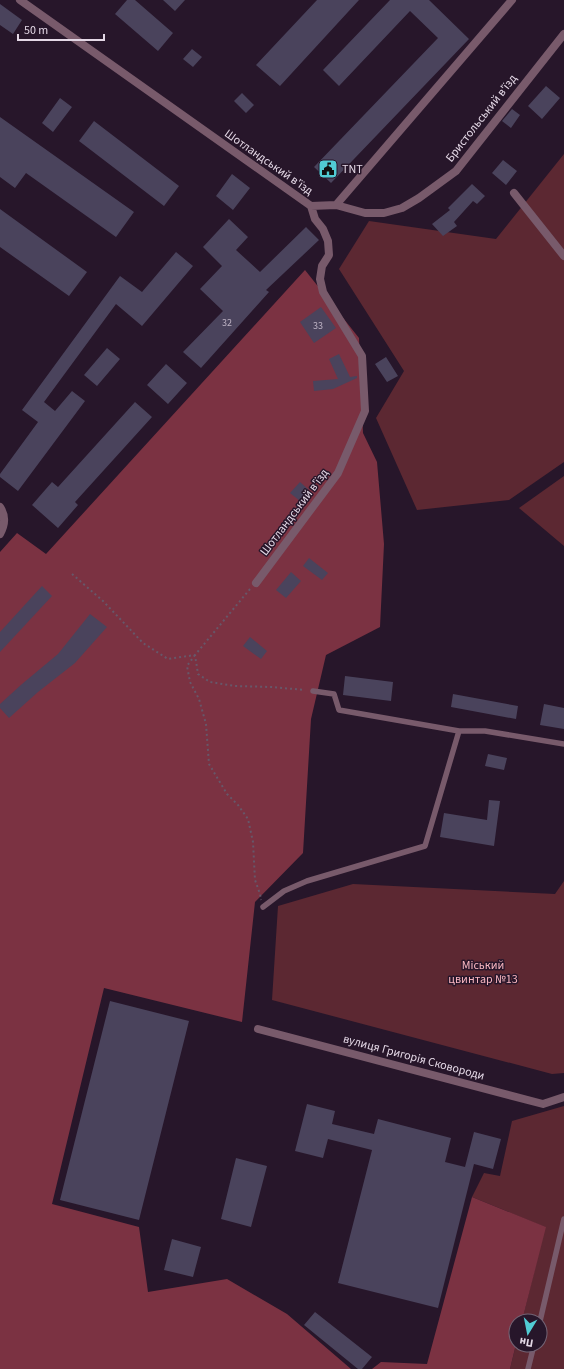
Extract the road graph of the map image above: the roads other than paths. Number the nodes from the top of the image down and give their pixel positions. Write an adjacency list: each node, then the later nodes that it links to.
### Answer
1 (20, 0): 6 (street, Шотландський в'їзд)
2 (512, 0): 5 (street)
3 (564, 34): 5 (street, Бристольський в'їзд)
4 (514, 193): 7 (street)
5 (336, 205): 6 (street, Бристольський в'їзд)
6 (311, 206): 10 (street, Шотландський в'їзд)
7 (564, 256)
8 (0, 508): 9 (street)
9 (0, 534)
10 (256, 583)
11 (313, 691): 12 (lane)
12 (459, 730): 13 (lane); 14 (lane)
13 (564, 744)
14 (263, 907)
15 (258, 1029): 16 (street, вулиця Григорія Сковороди)
16 (564, 1097)
17 (564, 1219): 18 (lane)
18 (542, 1313)
19 (532, 1353): 20 (lane)
20 (528, 1369)

